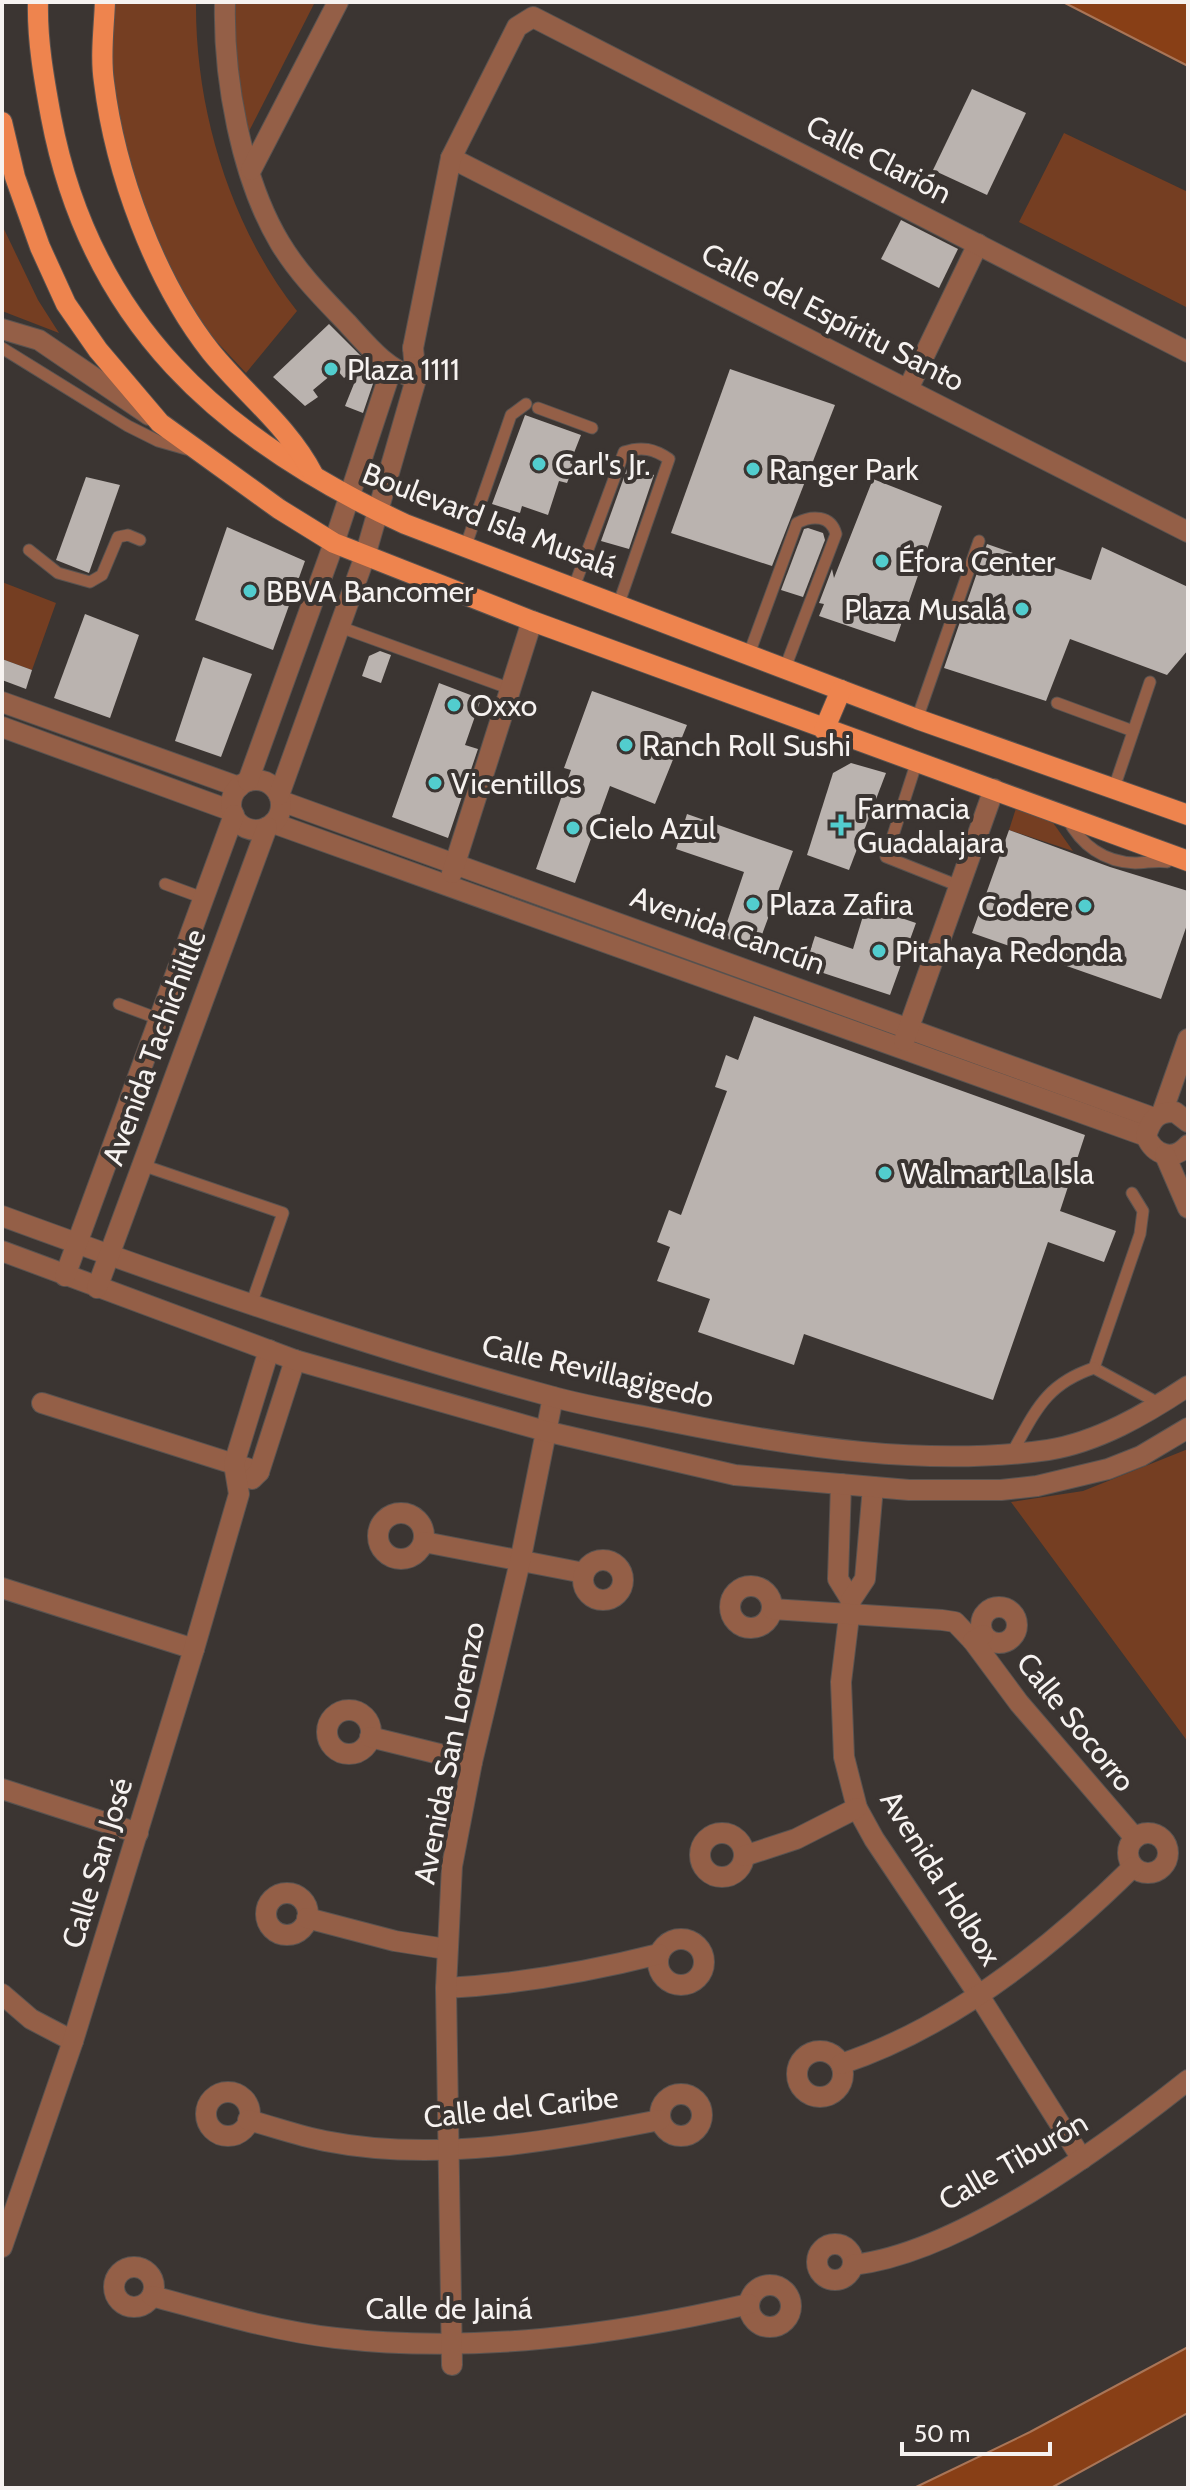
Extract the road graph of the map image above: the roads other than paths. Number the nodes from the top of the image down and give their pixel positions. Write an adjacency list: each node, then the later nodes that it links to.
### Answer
1 (38, 2): 19 (main road, Boulevard Isla Musalá)
2 (105, 2): 19 (main road)
3 (225, 2): 7 (street)
4 (338, 2): 7 (street)
5 (2, 122): 16 (main road)
6 (451, 158): 8 (street, Calle Clarión); 11 (street); 15 (street, Calle del Espíritu Santo)
7 (251, 170): 13 (street)
8 (978, 244): 12 (street, Calle Clarión); 15 (street)
9 (2, 329): 16 (street)
10 (2, 348): 18 (lane)
11 (413, 348): 13 (street); 14 (street)
12 (1188, 352)
13 (391, 370): 14 (street); 20 (street)
14 (416, 379): 21 (street)
15 (909, 387): 22 (street, Calle del Espíritu Santo)
16 (160, 423): 18 (main road)
17 (592, 428): 26 (lane)
18 (199, 453): 25 (main road)
19 (314, 478): 20 (main road, Boulevard Isla Musalá)
20 (347, 498): 21 (main road, Boulevard Isla Musalá); 25 (street)
21 (375, 511): 26 (main road, Boulevard Isla Musalá); 28 (street)
22 (1188, 532)
23 (140, 540): 27 (lane)
24 (979, 541): 40 (lane)
25 (334, 543): 28 (main road); 45 (street)
26 (465, 548): 29 (main road, Boulevard Isla Musalá)
27 (29, 550)
28 (365, 556): 31 (main road); 32 (street)
29 (574, 587): 30 (main road, Boulevard Isla Musalá); 30 (lane)
30 (619, 603): 33 (main road, Boulevard Isla Musalá)
31 (532, 621): 36 (street); 42 (main road)
32 (340, 627): 36 (lane); 48 (street)
33 (749, 654): 34 (main road, Boulevard Isla Musalá); 34 (lane)
34 (785, 668): 37 (main road, Boulevard Isla Musalá)
35 (1150, 682): 43 (lane)
36 (511, 689): 53 (street)
37 (841, 690): 40 (main road, Boulevard Isla Musalá); 42 (main road)
38 (2, 702): 45 (street)
39 (1057, 703): 43 (lane)
40 (917, 719): 46 (main road, Boulevard Isla Musalá)
41 (2, 727): 49 (street)
42 (824, 730): 44 (main road)
43 (1133, 731): 46 (lane)
44 (917, 761): 47 (main road); 57 (lane)
45 (243, 784): 48 (street); 49 (street)
46 (1114, 788): 50 (main road, Boulevard Isla Musalá)
47 (994, 789): 52 (main road); 57 (street)
48 (280, 798): 51 (street); 53 (street, Avenida Cancún)
49 (233, 813): 51 (street); 58 (street, Avenida Tachichiltle)
50 (1188, 815)
51 (270, 825): 55 (street, Avenida Cancún); 67 (street, Avenida Tachichiltle)
52 (1175, 859): 54 (lane)
53 (455, 863): 55 (street); 61 (street, Avenida Cancún)
54 (1188, 870)
55 (449, 883): 61 (street, Avenida Cancún)
56 (165, 884): 58 (lane)
57 (959, 886): 61 (street)
58 (203, 898): 60 (street, Avenida Tachichiltle)
59 (119, 1004): 60 (lane)
60 (159, 1019): 71 (street, Avenida Tachichiltle)
61 (906, 1038): 63 (street, Avenida Cancún)
62 (1188, 1039): 63 (street)
63 (1154, 1122): 64 (street, Avenida Cancún); 66 (street)
64 (1188, 1122)
65 (1188, 1145): 66 (street)
66 (1165, 1155): 69 (street)
67 (142, 1165): 73 (street, Avenida Tachichiltle); 76 (lane)
68 (1132, 1193): 79 (lane)
69 (1188, 1208)
70 (2, 1216): 71 (street, Calle Revillagigedo)
71 (77, 1243): 73 (street, Calle Revillagigedo); 74 (street, Avenida Tachichiltle)
72 (2, 1251): 74 (street)
73 (109, 1255): 75 (street, Avenida Tachichiltle); 76 (street, Calle Revillagigedo)
74 (65, 1276): 75 (street)
75 (97, 1288): 77 (street)
76 (252, 1302): 81 (street, Calle Revillagigedo)
77 (269, 1350): 78 (street); 87 (street, Calle San José)
78 (295, 1360): 85 (street); 88 (street, Calle San José)
79 (1094, 1368): 83 (lane); 86 (lane)
80 (1188, 1386): 83 (street, Calle Revillagigedo)
81 (553, 1397): 85 (street, Avenida San Lorenzo); 86 (street, Calle Revillagigedo)
82 (42, 1403): 87 (street)
83 (1160, 1405): 86 (street, Calle Revillagigedo)
84 (1188, 1428): 90 (street)
85 (545, 1431): 89 (street); 93 (street, Avenida San Lorenzo)
86 (1012, 1453)
87 (234, 1464): 88 (street); 91 (street, Calle San José)
88 (259, 1472): 91 (street, Calle San José)
89 (841, 1484): 90 (street); 96 (street, Avenida Holbox)
90 (873, 1487): 96 (street, Avenida Holbox)
91 (239, 1494): 98 (street, Calle San José)
92 (424, 1542): 93 (street)
93 (520, 1562): 94 (street); 100 (street, Avenida San Lorenzo)
94 (584, 1573)
95 (2, 1588): 98 (street)
96 (850, 1608): 97 (street, Calle Socorro); 102 (street, Avenida Holbox); 104 (street, Calle Socorro)
97 (772, 1609)
98 (194, 1649): 103 (street, Calle San José)
99 (370, 1737): 100 (street)
100 (472, 1762): 108 (street, Avenida San Lorenzo)
101 (2, 1789): 103 (street)
102 (857, 1808): 105 (street); 112 (street, Avenida Holbox)
103 (138, 1833): 113 (street, Calle San José)
104 (1135, 1838): 106 (street); 106 (street)
105 (744, 1856)
106 (1133, 1867): 112 (street)
107 (307, 1918): 108 (street)
108 (446, 1949): 110 (street, Avenida San Lorenzo)
109 (659, 1954): 110 (street)
110 (446, 1988): 118 (street, Avenida San Lorenzo)
111 (2, 1994): 113 (street)
112 (978, 1994): 114 (street); 119 (street, Avenida Holbox)
113 (73, 2041): 120 (street, Calle San José)
114 (841, 2064)
115 (1188, 2080): 119 (street, Calle Tiburón)
116 (248, 2120): 118 (street, Calle del Caribe)
117 (660, 2120): 118 (street, Calle del Caribe)
118 (449, 2150): 124 (street, Avenida San Lorenzo)
119 (1082, 2159): 121 (street, Calle Tiburón)
120 (4, 2234)
121 (853, 2265)
122 (152, 2296): 124 (street, Calle de Jainá)
123 (749, 2304): 124 (street, Calle de Jainá)
124 (451, 2343): 125 (street, Avenida San Lorenzo)
125 (452, 2365)

